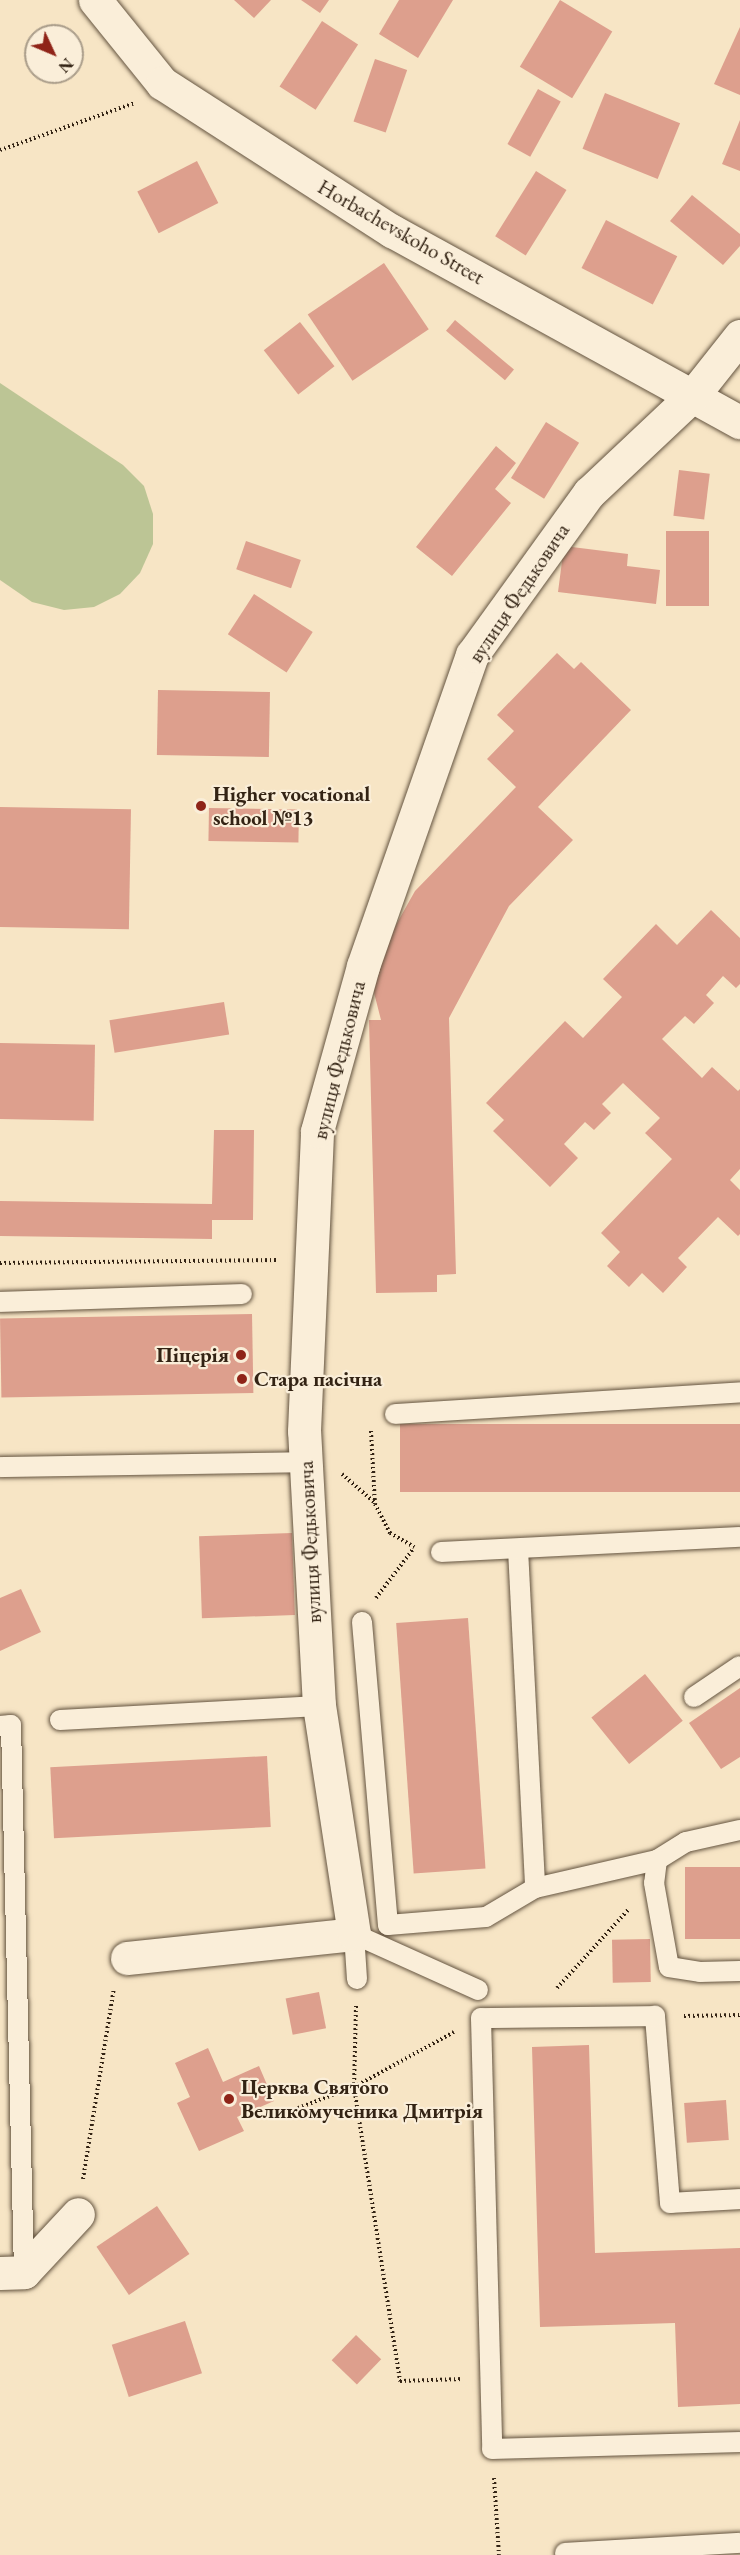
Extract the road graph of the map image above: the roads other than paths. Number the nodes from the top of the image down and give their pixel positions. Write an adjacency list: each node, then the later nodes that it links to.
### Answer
1 (95, 0): 3 (street, Horbachevskoho Street)
2 (740, 336): 3 (street, вулиця Федьковича)
3 (694, 394): 4 (street, Horbachevskoho Street); 9 (street, вулиця Федьковича)
4 (740, 423)
5 (242, 1294): 6 (lane)
6 (0, 1302)
7 (740, 1392): 8 (lane)
8 (395, 1414)
9 (306, 1461): 10 (lane); 17 (street, вулиця Федьковича)
10 (0, 1467)
11 (740, 1537): 12 (lane)
12 (518, 1549): 13 (lane); 22 (lane)
13 (441, 1552)
14 (362, 1622): 22 (lane)
15 (740, 1666): 16 (lane)
16 (694, 1697)
17 (319, 1706): 18 (lane); 23 (street, вулиця Федьковича)
18 (60, 1720)
19 (0, 1725): 30 (lane)
20 (740, 1830): 21 (lane)
21 (657, 1860): 22 (lane); 25 (lane)
22 (535, 1888)
23 (354, 1934): 24 (street); 26 (lane); 27 (lane)
24 (127, 1958)
25 (740, 1971)
26 (357, 1979)
27 (478, 1990)
28 (740, 2199): 31 (lane)
29 (78, 2214): 30 (street)
30 (12, 2272)
31 (740, 2442)
32 (740, 2543): 33 (lane)
33 (565, 2553)

